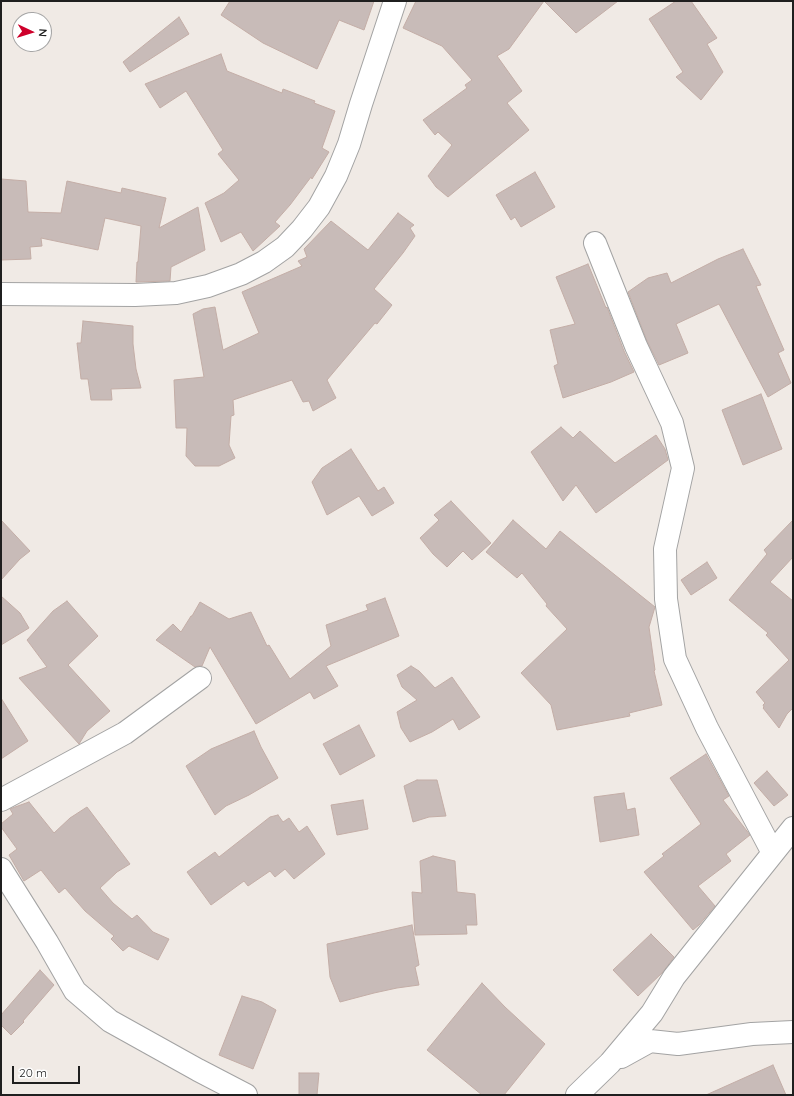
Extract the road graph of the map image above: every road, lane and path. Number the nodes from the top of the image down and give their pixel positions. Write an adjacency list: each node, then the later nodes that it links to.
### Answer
1 (395, 1): 3 (street)
2 (595, 243): 7 (street)
3 (1, 294)
4 (200, 678): 5 (street)
5 (1, 800)
6 (793, 828): 7 (street)
7 (773, 853): 10 (street)
8 (1, 869): 11 (street)
9 (793, 1032): 10 (street)
10 (610, 1063): 12 (street)
11 (246, 1095)
12 (577, 1095)

